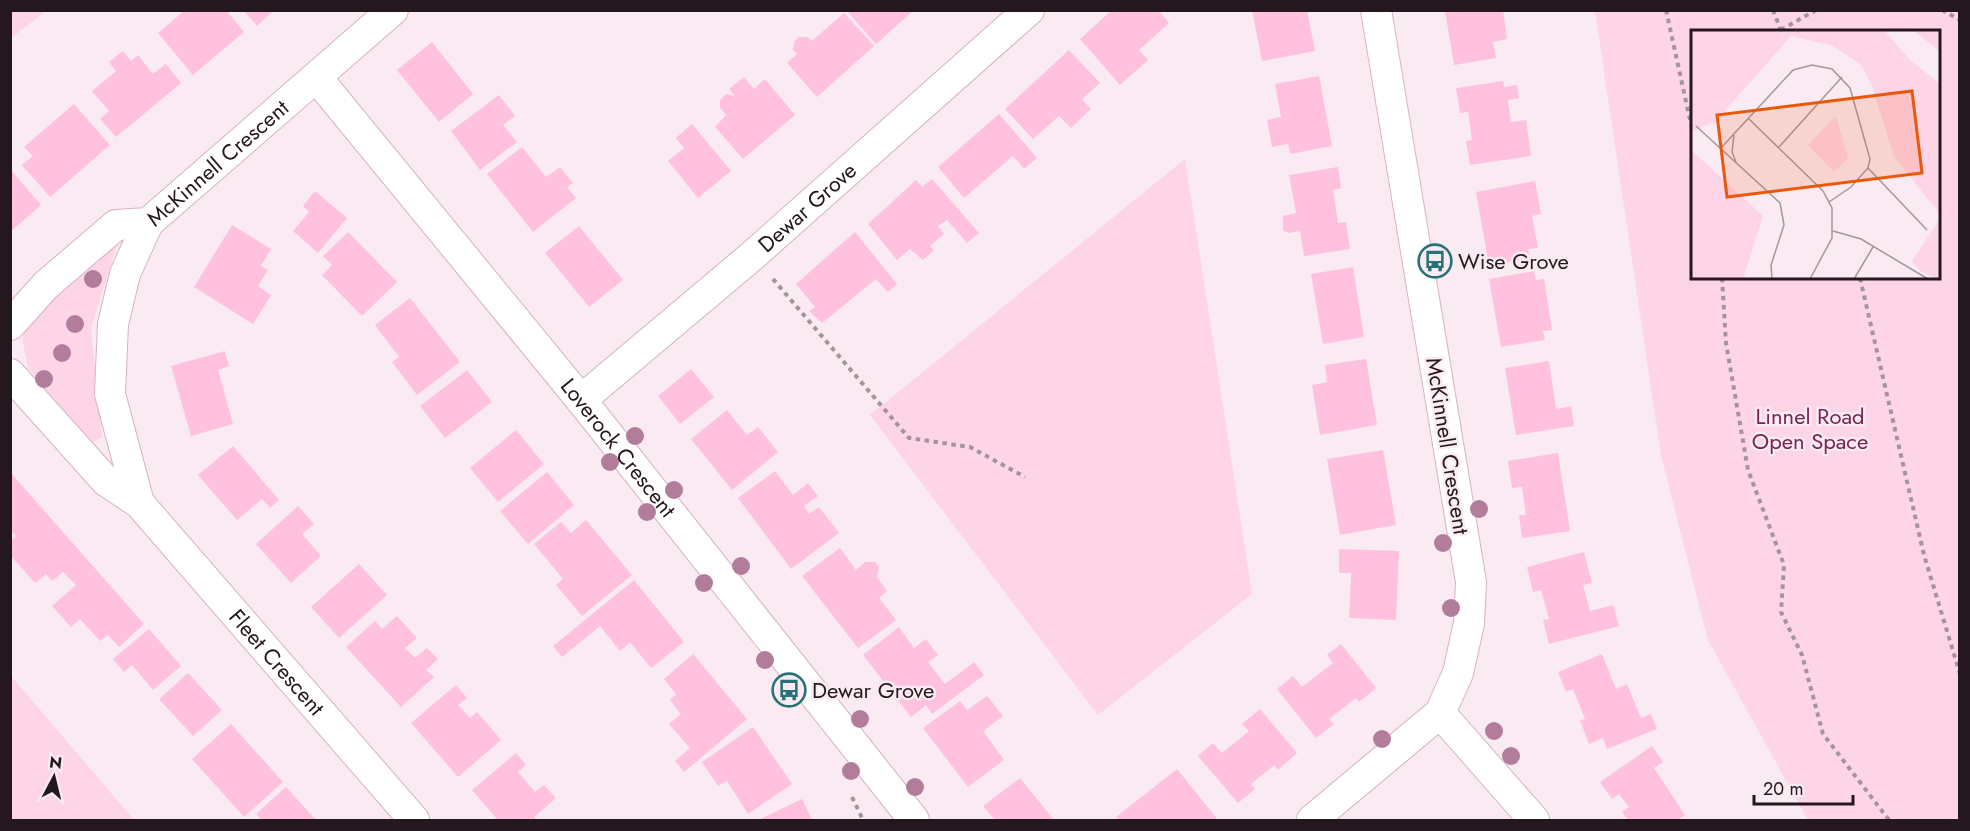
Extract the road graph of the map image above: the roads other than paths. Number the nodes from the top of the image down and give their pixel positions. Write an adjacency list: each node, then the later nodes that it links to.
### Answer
1 (393, 10): 4 (street, McKinnell Crescent)
2 (1029, 10): 8 (street, Dewar Grove)
3 (1376, 10): 10 (street, McKinnell Crescent)
4 (317, 78): 5 (street, McKinnell Crescent); 8 (street, Loverock Crescent)
5 (148, 223): 6 (street, McKinnell Crescent); 9 (street, Fleet Crescent)
6 (10, 324)
7 (10, 374): 9 (street, Fleet Crescent)
8 (581, 400): 12 (street, Loverock Crescent)
9 (139, 503): 11 (street, Fleet Crescent)
10 (1440, 713): 13 (street, McKinnell Crescent); 14 (street)
11 (414, 820)
12 (914, 820)
13 (1312, 820)
14 (1534, 820)

